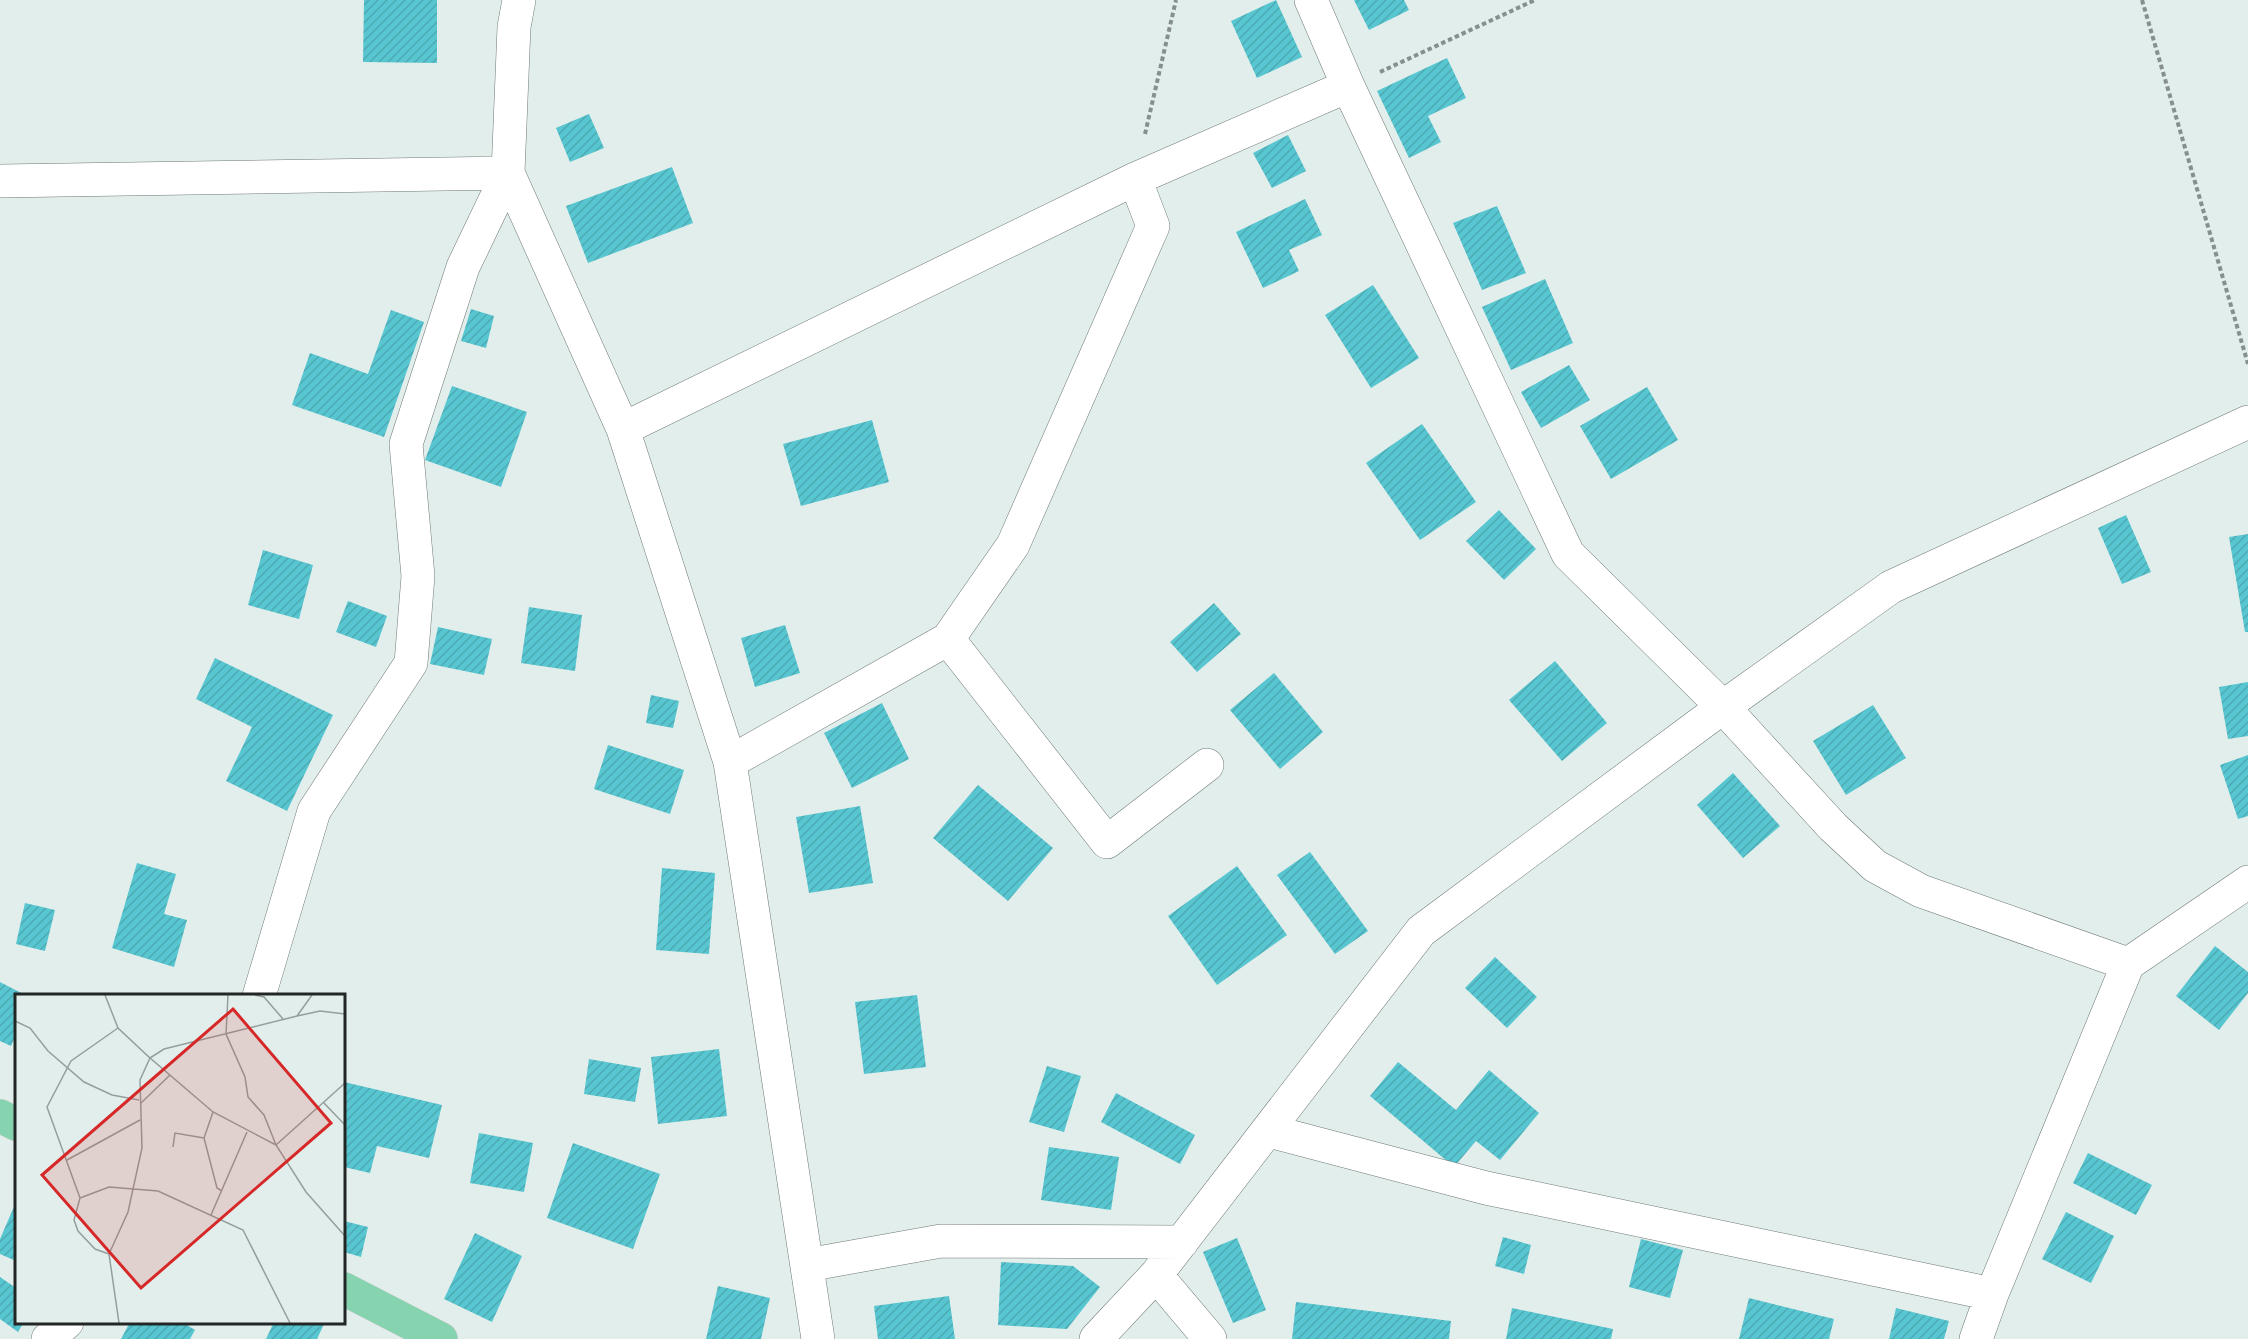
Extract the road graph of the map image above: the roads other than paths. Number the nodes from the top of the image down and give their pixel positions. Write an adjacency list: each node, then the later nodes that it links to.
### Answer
1 (519, 0): 4 (street)
2 (1311, 0): 3 (street)
3 (1348, 86): 5 (street); 10 (street)
4 (508, 173): 6 (street); 8 (street); 15 (street)
5 (1135, 179): 8 (street); 9 (street)
6 (0, 181)
7 (2248, 422): 10 (street)
8 (623, 429): 11 (street)
9 (948, 639): 11 (street); 12 (street)
10 (1723, 707): 14 (street); 18 (street)
11 (730, 762): 20 (street)
12 (1207, 765)
13 (2248, 882): 14 (street)
14 (2128, 964): 23 (street)
15 (260, 994)
16 (0, 1116): 17 (main road)
17 (15, 1124)
18 (1269, 1131): 19 (street); 23 (street)
19 (1182, 1242): 20 (street); 21 (street)
20 (807, 1264): 27 (street)
21 (1156, 1275): 28 (street); 29 (street)
22 (345, 1290): 26 (main road)
23 (1992, 1294): 30 (street)
24 (66, 1324): 25 (street)
25 (48, 1339)
26 (441, 1339)
27 (818, 1339)
28 (1096, 1339)
29 (1210, 1339)
30 (1976, 1339)

